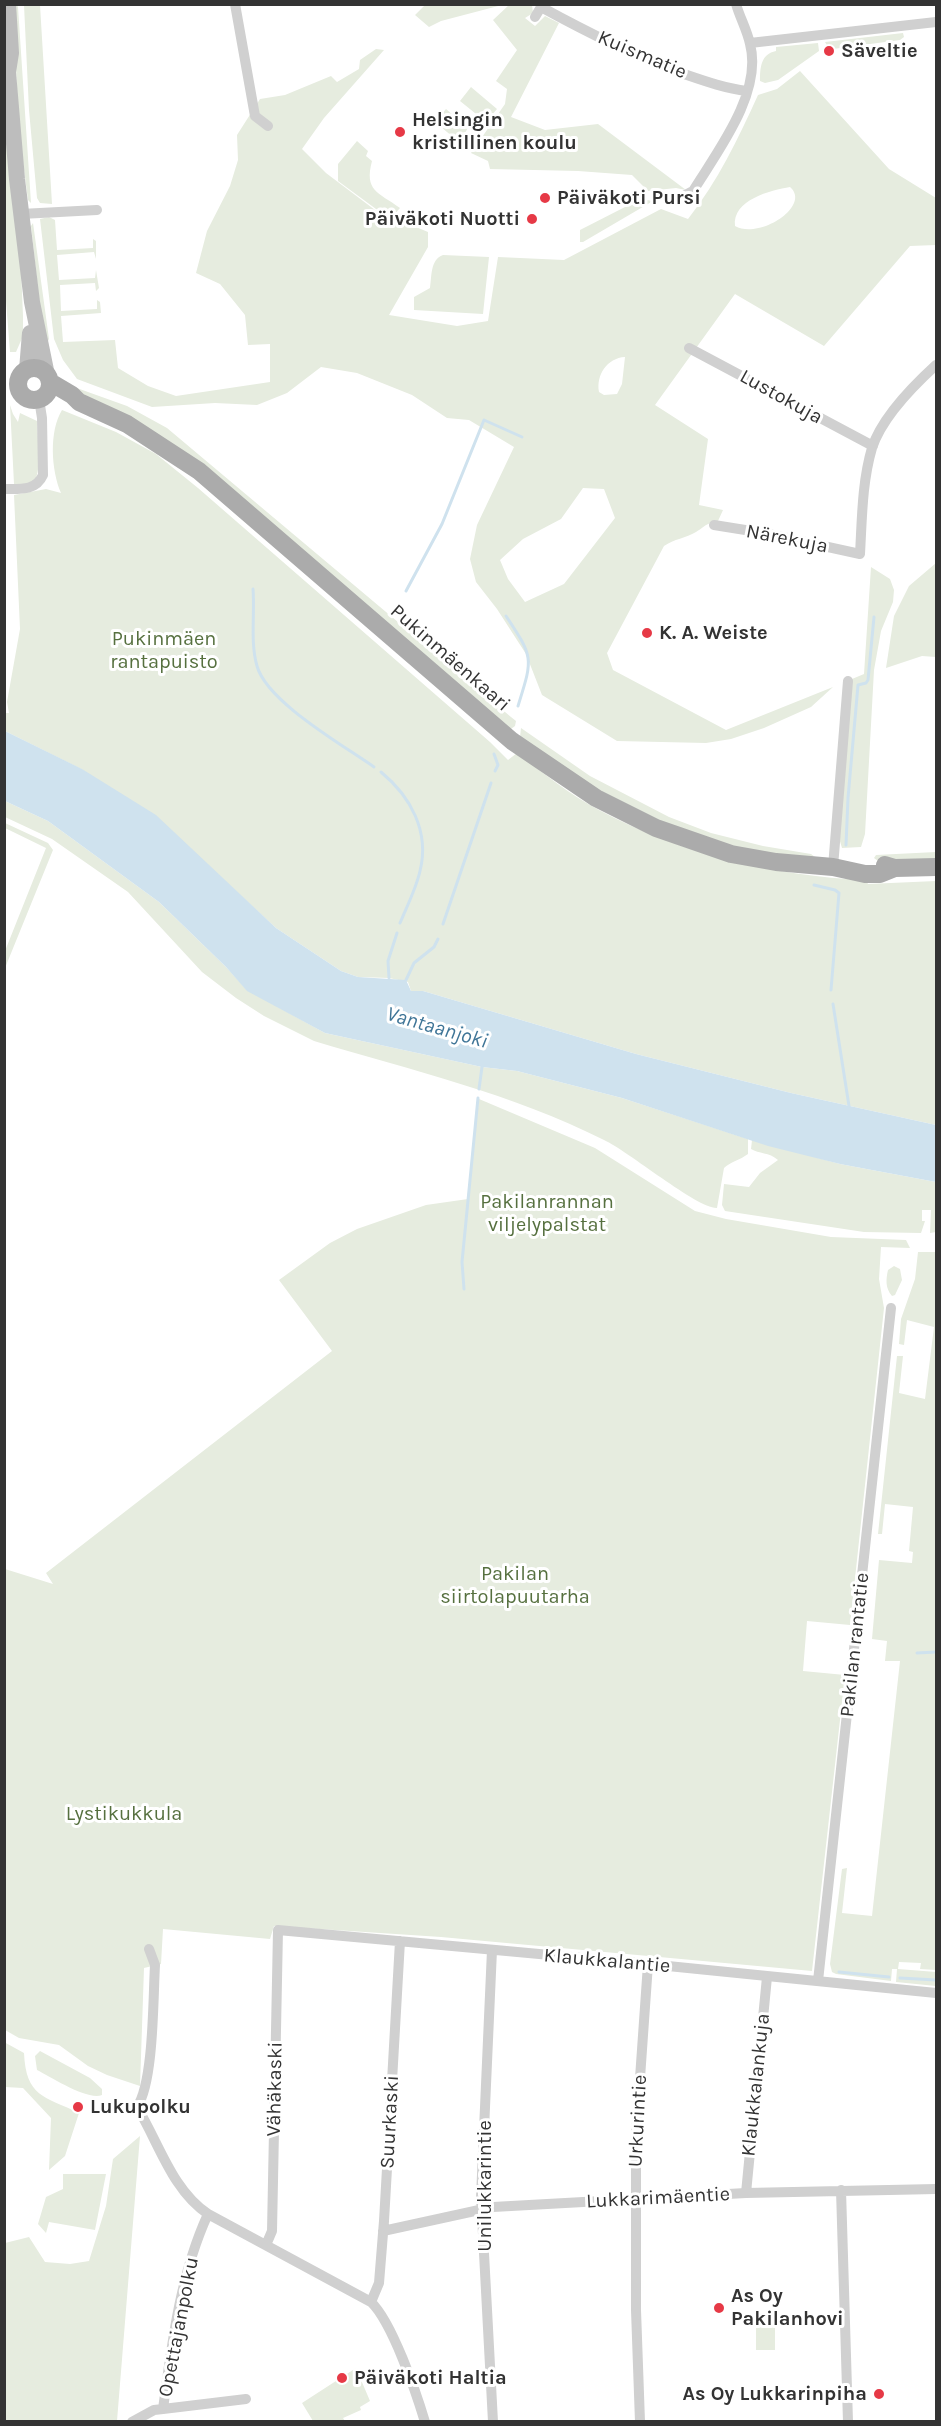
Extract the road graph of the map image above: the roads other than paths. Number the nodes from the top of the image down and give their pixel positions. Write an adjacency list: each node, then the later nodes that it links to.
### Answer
1 (235, 4): 9 (street)
2 (736, 4): 6 (street)
3 (537, 10): 8 (street, Kuismatie)
4 (7, 14): 7 (main road)
5 (936, 22): 6 (street)
6 (750, 43): 8 (street)
7 (6, 65): 12 (main road)
8 (747, 91): 10 (street)
9 (268, 126)
10 (681, 198)
11 (97, 210): 12 (street)
12 (21, 214): 13 (main road)
13 (32, 302): 16 (main road); 17 (main road)
14 (689, 348): 18 (street, Lustokuja)
15 (936, 364): 18 (street)
16 (15, 378): 17 (main road, Pukinmäenkaari); 17 (main road, Pukinmäenkaari)
17 (45, 388): 19 (street); 22 (main road, Pukinmäenkaari)
18 (873, 446): 20 (street, Närekuja)
19 (4, 489)
20 (714, 525)
21 (848, 681): 22 (street)
22 (833, 867): 23 (main road, Pukinmäenkaari)
23 (936, 867)
24 (891, 1308): 31 (street, Pakilan rantatie)
25 (278, 1930): 26 (street, Klaukkalantie); 40 (street, Vähäkaski)
26 (400, 1941): 28 (street, Klaukkalantie); 39 (street, Suurkaski)
27 (149, 1949): 38 (street)
28 (492, 1950): 29 (street, Klaukkalantie); 37 (street, Unilukkarintie)
29 (648, 1964): 30 (street, Klaukkalantie); 36 (street, Urkurintie)
30 (767, 1977): 31 (street, Klaukkalantie); 35 (street, Klaukkalankuja)
31 (818, 1981): 32 (street, Klaukkalantie)
32 (936, 1993)
33 (936, 2189): 34 (street, Lukkarimäentie)
34 (841, 2190): 35 (street, Lukkarimäentie); 48 (street)
35 (746, 2193): 36 (street, Lukkarimäentie)
36 (635, 2198): 37 (street, Lukkarimäentie); 47 (street, Urkurintie)
37 (482, 2210): 39 (street, Lukkarimäentie); 46 (street, Unilukkarintie)
38 (208, 2214): 40 (street); 43 (street, Opettajanpolku)
39 (383, 2231): 41 (street, Suurkaski)
40 (266, 2245): 41 (street)
41 (371, 2302): 45 (street)
42 (246, 2399): 43 (street)
43 (164, 2409): 44 (street, Opettajanpolku)
44 (132, 2421)
45 (424, 2421)
46 (493, 2421)
47 (640, 2421)
48 (848, 2421)

